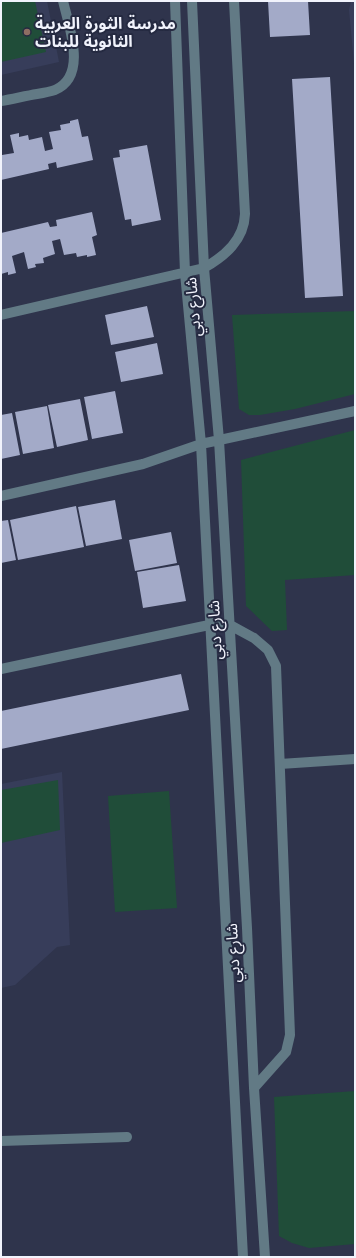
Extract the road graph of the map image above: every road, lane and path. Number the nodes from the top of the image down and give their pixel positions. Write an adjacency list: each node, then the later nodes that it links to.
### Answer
1 (63, 1): 5 (street)
2 (175, 1): 7 (street, شارع دبي)
3 (192, 1): 6 (street, شارع دبي)
4 (234, 1): 6 (street)
5 (1, 101)
6 (204, 268): 7 (street); 10 (street, شارع دبي)
7 (185, 273): 8 (street); 11 (street, شارع دبي)
8 (1, 315)
9 (355, 411): 10 (street)
10 (219, 440): 11 (street); 13 (street, شارع دبي)
11 (200, 444): 12 (street); 14 (street, شارع دبي)
12 (1, 496)
13 (230, 624): 14 (street); 17 (street); 18 (street, شارع دبي)
14 (209, 625): 15 (street); 21 (street, شارع دبي)
15 (1, 669)
16 (355, 759): 17 (street)
17 (280, 764): 18 (street)
18 (254, 1088): 22 (street, شارع دبي)
19 (127, 1137): 20 (street)
20 (1, 1141)
21 (243, 1257)
22 (265, 1257)

